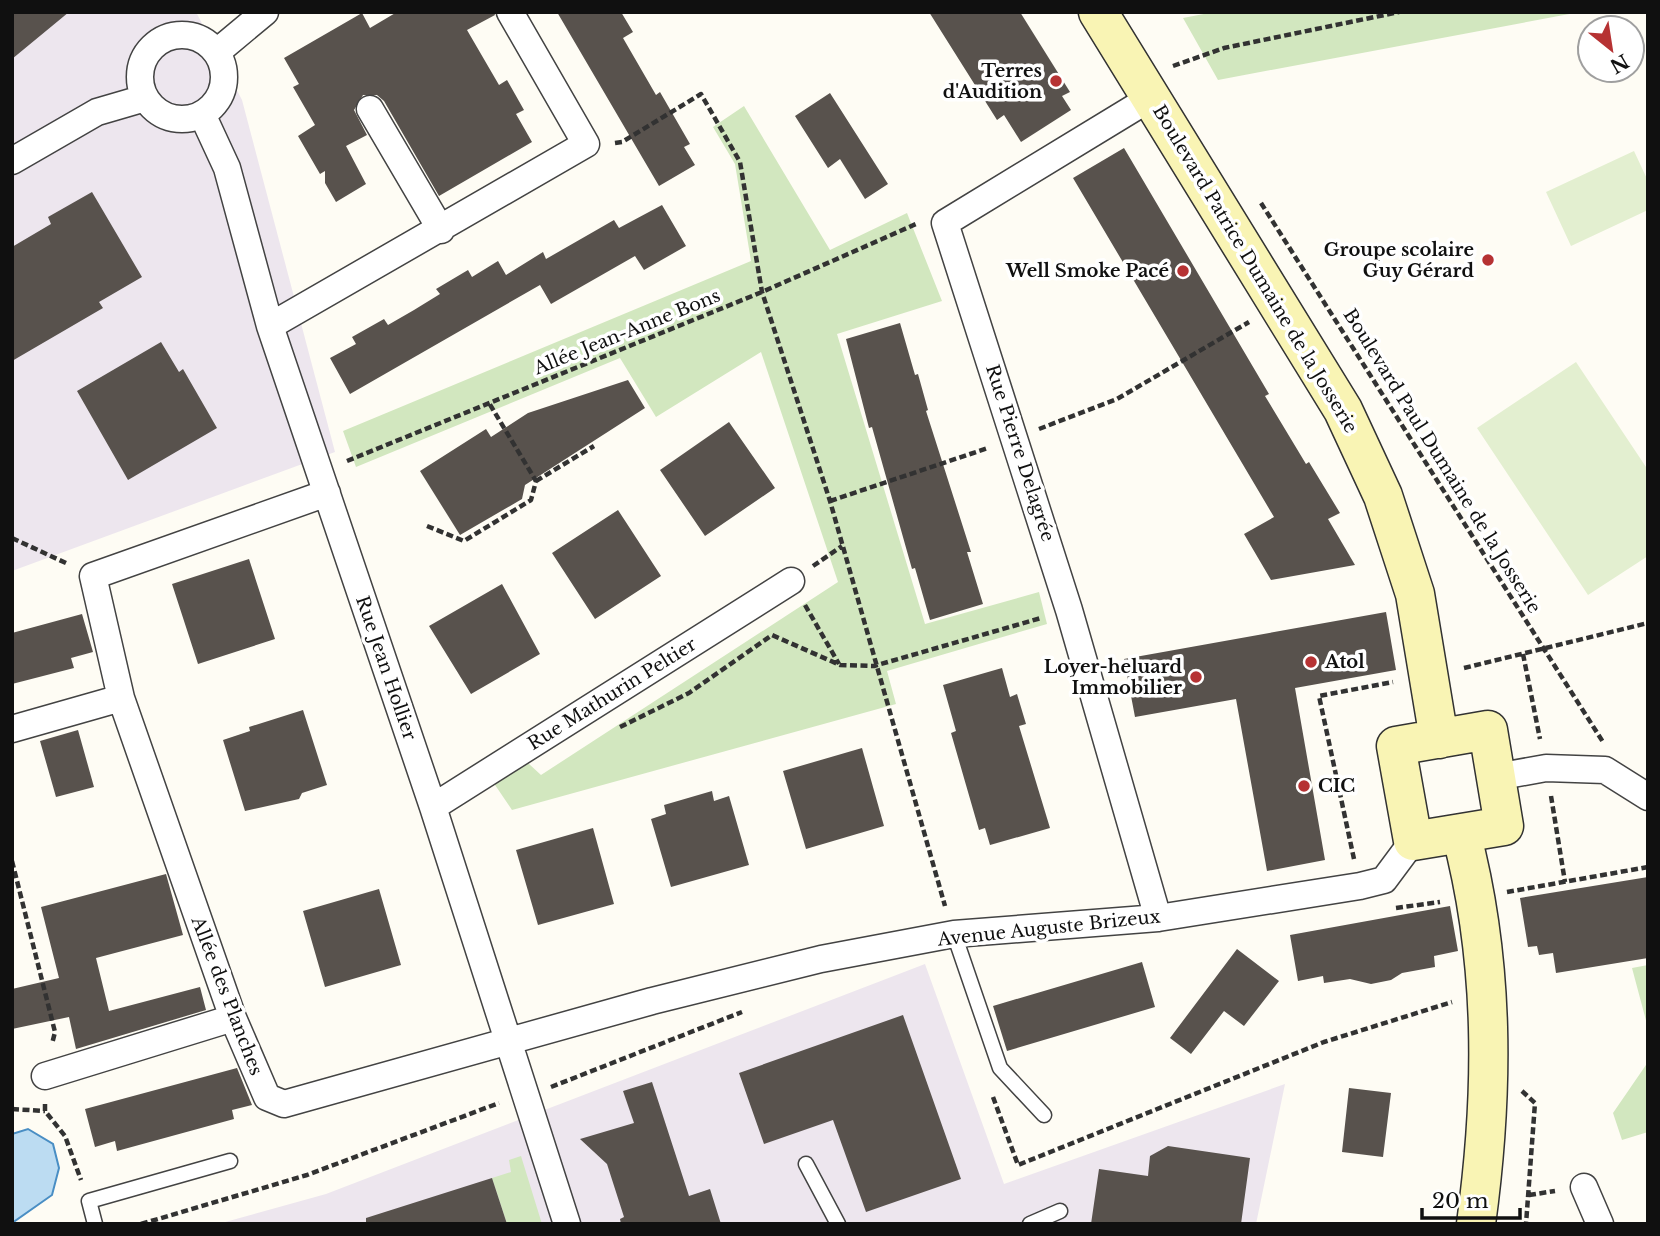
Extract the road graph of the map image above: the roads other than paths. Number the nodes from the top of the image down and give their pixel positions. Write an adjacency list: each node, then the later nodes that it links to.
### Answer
1 (265, 12): 5 (street)
2 (510, 12): 11 (street)
3 (1098, 12): 6 (street, Boulevard Patrice Dumaine de la Josserie)
4 (168, 24): 5 (street); 7 (street)
5 (217, 52): 9 (street)
6 (1162, 82): 17 (street, Boulevard Patrice Dumaine de la Josserie); 23 (street, Rue Pierre Delagrée)
7 (145, 98): 9 (street); 10 (street)
8 (370, 109): 11 (street)
9 (202, 114): 12 (street, Rue Jean Hollier)
10 (12, 161)
11 (441, 230): 12 (street)
12 (270, 326): 13 (street, Rue Jean Hollier)
13 (323, 483): 15 (street, Allée des Planches); 20 (street, Rue Jean Hollier)
14 (791, 581): 20 (street, Rue Mathurin Peltier)
15 (121, 698): 16 (street); 25 (street, Allée des Planches)
16 (12, 729)
17 (1439, 738): 18 (street); 22 (street)
18 (1496, 777): 19 (street); 21 (street)
19 (1648, 797)
20 (433, 807): 26 (street, Rue Jean Hollier)
21 (1461, 833): 22 (street); 37 (street)
22 (1413, 841): 23 (street, Avenue Auguste Brizeux)
23 (1158, 918): 24 (street, Avenue Auguste Brizeux)
24 (954, 934): 26 (street, Avenue Auguste Brizeux); 28 (lane)
25 (233, 1018): 26 (street, Allée des Planches); 27 (street)
26 (506, 1040): 34 (street, Rue Jean Hollier)
27 (45, 1076)
28 (1044, 1115)
29 (230, 1160): 33 (lane)
30 (806, 1164): 35 (lane)
31 (1584, 1187): 38 (street)
32 (1060, 1211): 36 (lane)
33 (95, 1224)
34 (567, 1224)
35 (838, 1224)
36 (1030, 1224)
37 (1476, 1224)
38 (1600, 1224)

